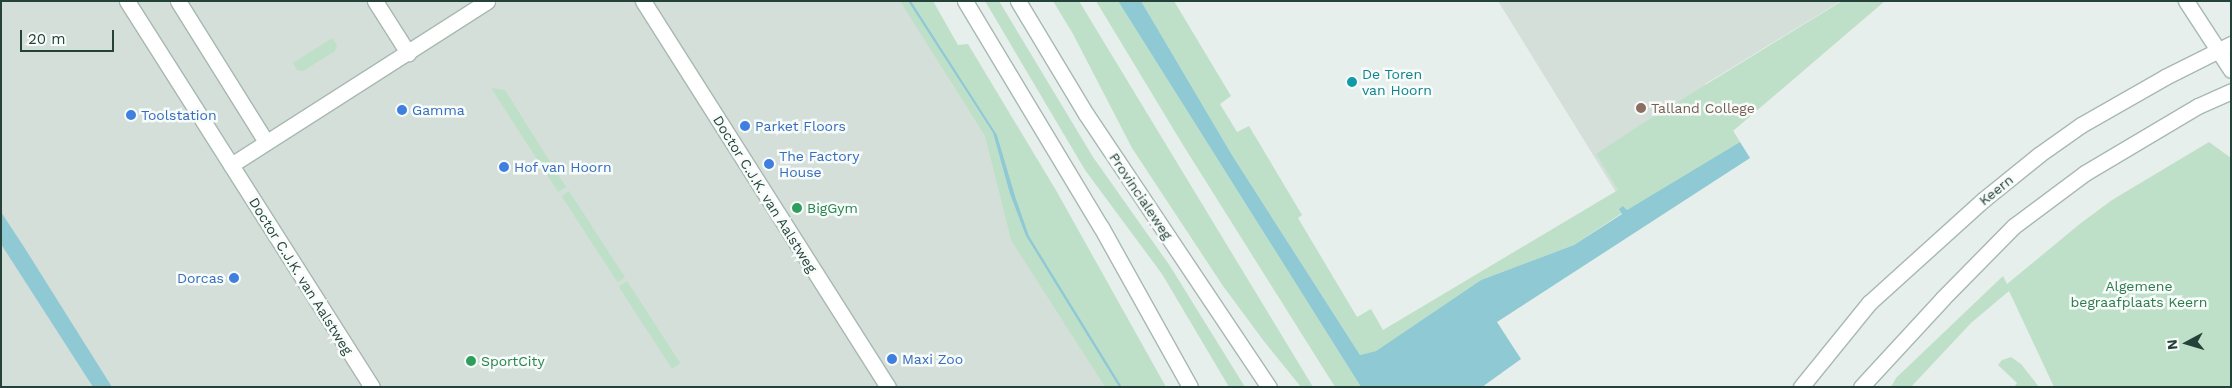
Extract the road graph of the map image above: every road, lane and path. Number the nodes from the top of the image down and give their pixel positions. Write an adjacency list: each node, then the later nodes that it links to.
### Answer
1 (127, 1): 14 (street, Doctor C.J.K. van Aalstweg)
2 (178, 1): 13 (street)
3 (375, 1): 10 (street)
4 (487, 1): 10 (street)
5 (643, 1): 16 (street, Doctor C.J.K. van Aalstweg)
6 (965, 1): 17 (street)
7 (1018, 1): 18 (street, Provincialeweg)
8 (2186, 1): 9 (street)
9 (2225, 47): 11 (street); 19 (street, Keern)
10 (408, 52): 13 (street)
11 (2231, 70)
12 (2231, 91): 20 (street)
13 (266, 142): 14 (street)
14 (231, 165): 15 (street, Doctor C.J.K. van Aalstweg)
15 (372, 387)
16 (888, 387)
17 (1190, 387)
18 (1268, 387)
19 (1800, 387)
20 (1861, 387)

